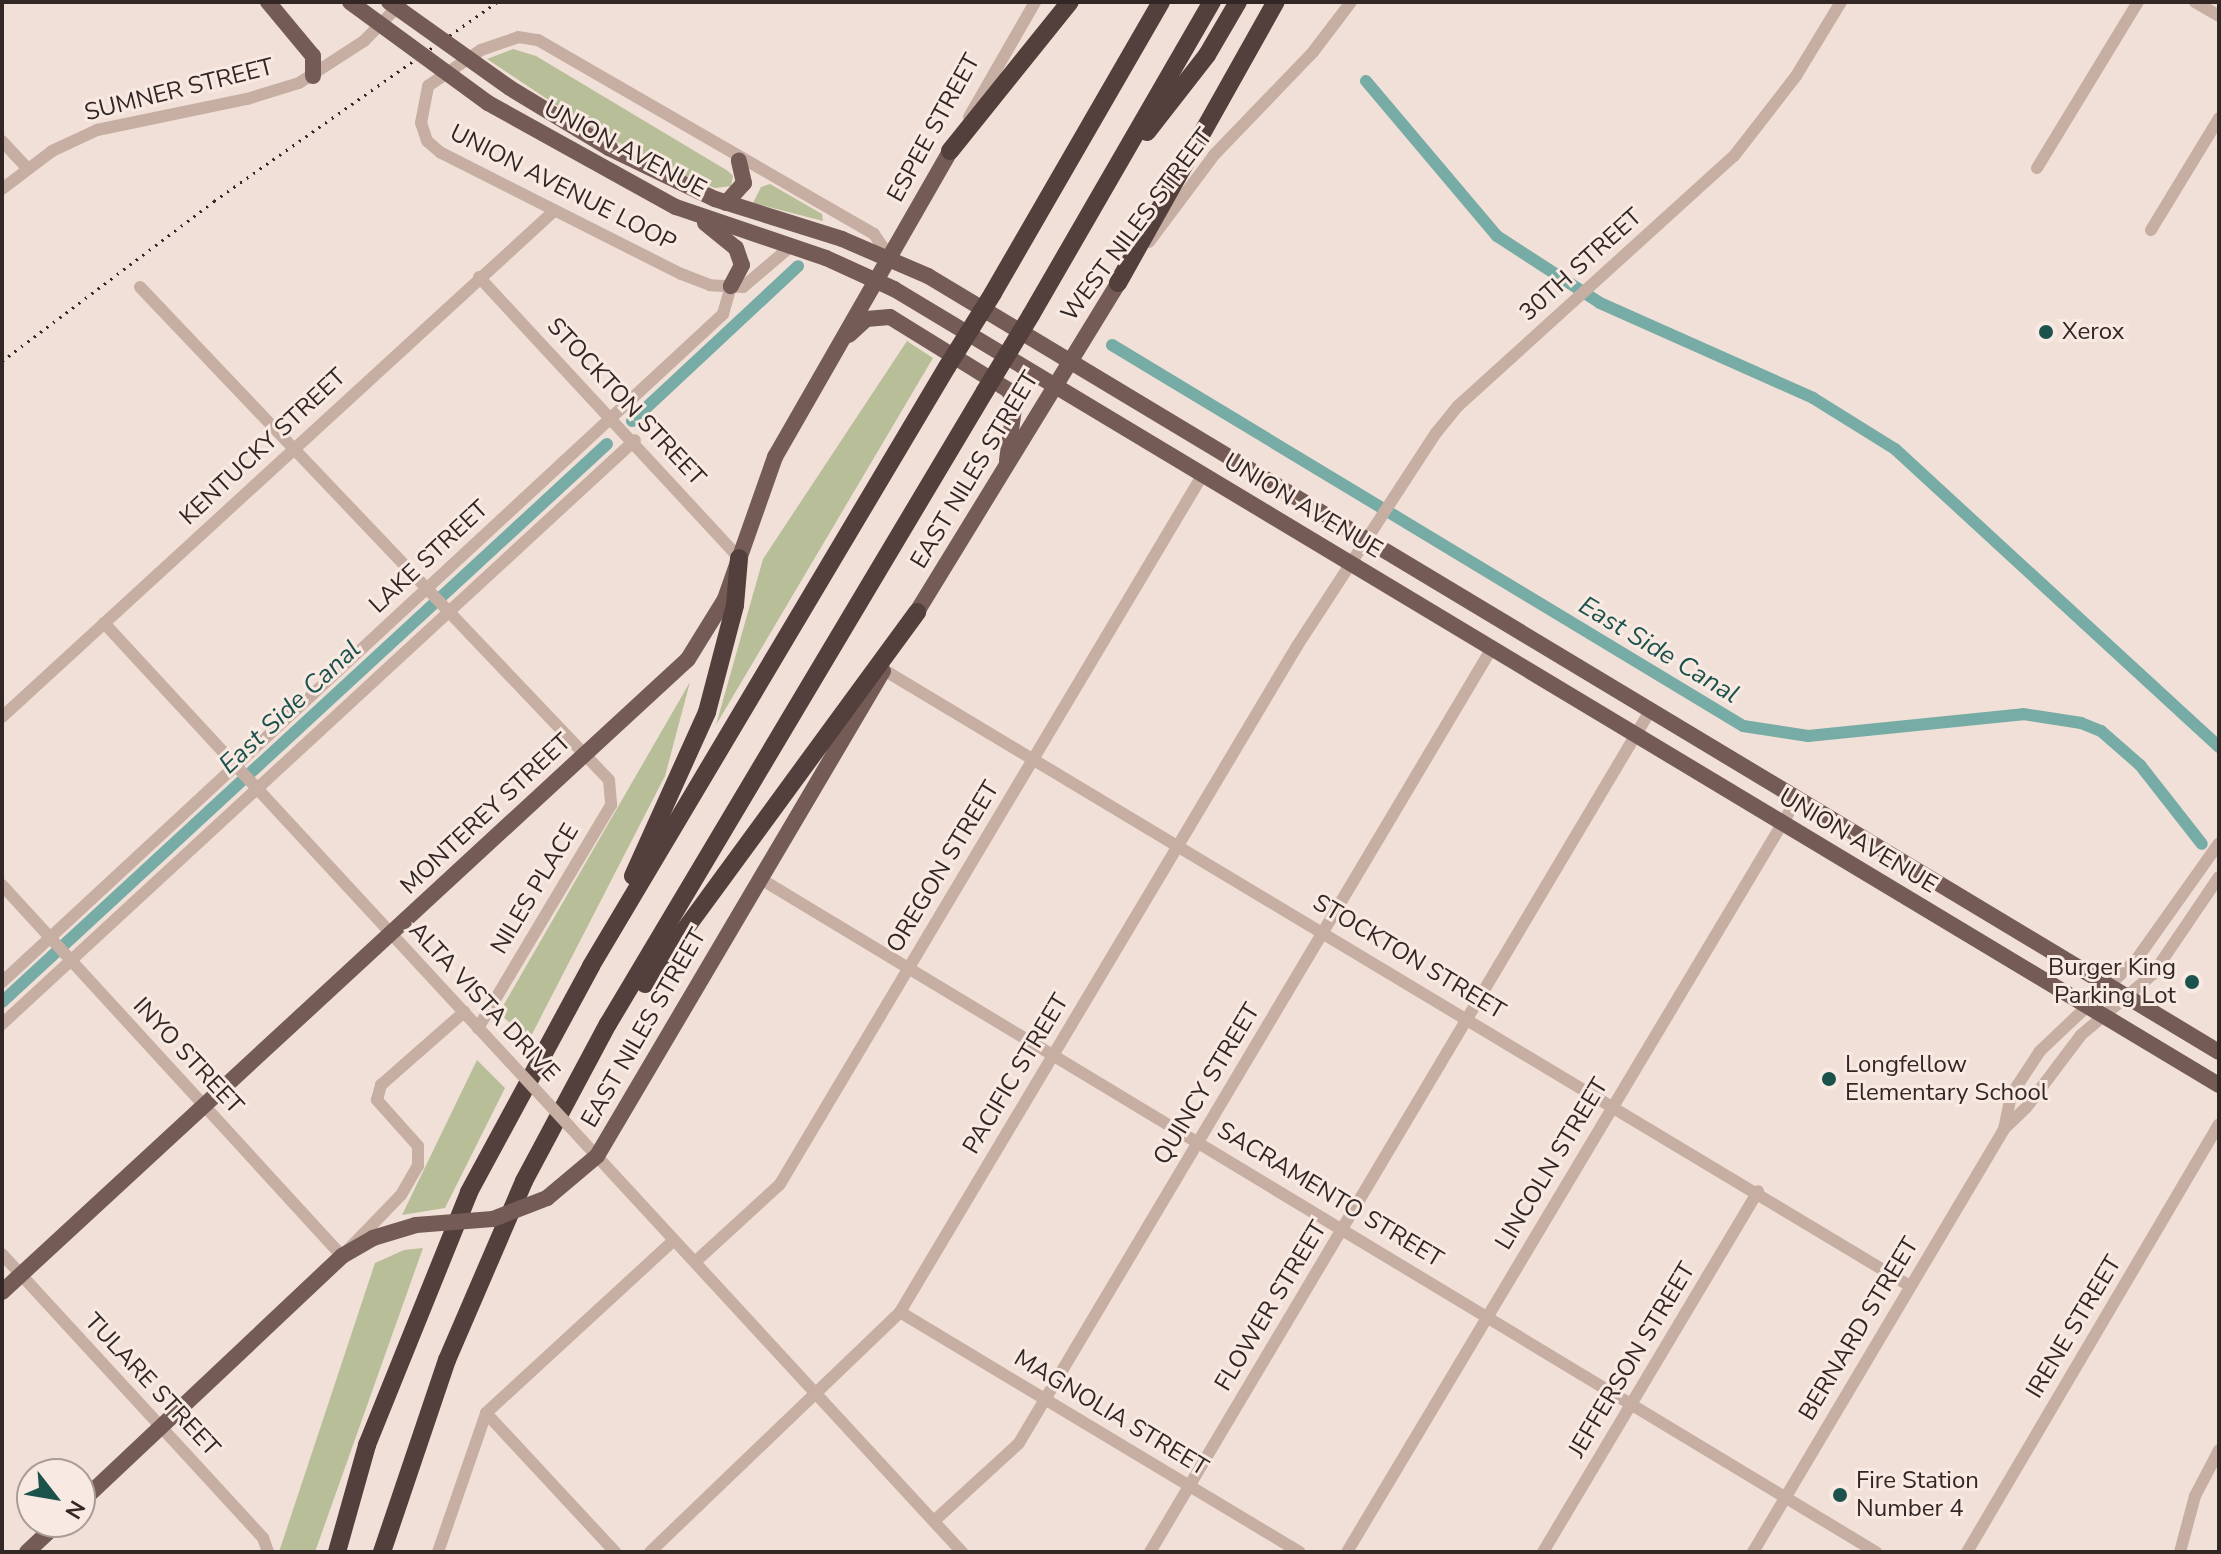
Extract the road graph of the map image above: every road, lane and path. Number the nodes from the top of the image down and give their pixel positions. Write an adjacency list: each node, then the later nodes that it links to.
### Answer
1 (268, 2): 18 (main road)
2 (350, 2): 29 (main road, UNION AVENUE, bridge)
3 (389, 2): 27 (main road, UNION AVENUE, bridge)
4 (402, 2): 18 (street, SUMNER STREET)
5 (1035, 2): 21 (street, ESPEE STREET)
6 (1070, 2): 21 (highway)
7 (1155, 2): 17 (highway)
8 (1161, 2): 17 (highway)
9 (1212, 2): 22 (highway)
10 (1238, 2): 22 (highway)
11 (1276, 2): 35 (highway)
12 (1351, 2): 35 (street, WEST NILES STREET)
13 (1841, 2): 45 (street, 30TH STREET)
14 (2138, 2): 25 (street)
15 (2195, 2): 16 (street)
16 (2219, 16)
17 (1140, 39): 72 (highway, bridge)
18 (313, 76): 24 (street, SUMNER STREET)
19 (2219, 118): 30 (street)
20 (2, 141): 24 (street)
21 (950, 151): 32 (main road, ESPEE STREET)
22 (1126, 154): 82 (highway, bridge)
23 (739, 161): 27 (main road); 28 (street, UNION AVENUE LOOP); 32 (street, UNION AVENUE)
24 (27, 168): 26 (street, SUMNER STREET)
25 (2037, 168)
26 (2, 189)
27 (726, 203): 32 (main road, UNION AVENUE)
28 (554, 211): 33 (street, KENTUCKY STREET); 36 (street, UNION AVENUE LOOP)
29 (695, 214): 31 (main road, UNION AVENUE); 36 (main road)
30 (2151, 230)
31 (790, 247): 34 (main road, UNION AVENUE); 36 (street)
32 (889, 256): 34 (main road, ESPEE STREET); 39 (main road, UNION AVENUE)
33 (479, 277): 40 (street, STOCKTON STREET); 42 (street, KENTUCKY STREET)
34 (875, 279): 38 (main road, MONTEREY STREET); 39 (main road, UNION AVENUE)
35 (1118, 283): 39 (main road, WEST NILES STREET)
36 (731, 286): 40 (street, LAKE STREET)
37 (140, 287): 42 (street)
38 (826, 364): 43 (main road); 46 (main road, MONTEREY STREET)
39 (1062, 373): 43 (main road, EAST NILES STREET); 44 (main road, UNION AVENUE); 45 (main road, UNION AVENUE)
40 (613, 418): 41 (street, STOCKTON STREET); 48 (street, LAKE STREET)
41 (635, 440): 46 (street, STOCKTON STREET); 49 (street)
42 (294, 448): 48 (street); 51 (street, KENTUCKY STREET)
43 (1006, 466): 50 (main road, EAST NILES STREET)
44 (1203, 474): 47 (main road, UNION AVENUE); 58 (street, OREGON STREET)
45 (1365, 540): 47 (street, 30TH STREET); 54 (main road, UNION AVENUE)
46 (739, 558): 57 (main road, MONTEREY STREET); 72 (highway)
47 (1351, 562): 52 (main road, UNION AVENUE); 64 (street, PACIFIC STREET)
48 (429, 590): 49 (street); 59 (street, LAKE STREET)
49 (449, 610): 57 (street); 60 (street)
50 (917, 612): 53 (main road, EAST NILES STREET); 82 (highway)
51 (104, 623): 55 (street, KENTUCKY STREET); 59 (street, ALTA VISTA DRIVE)
52 (1492, 648): 56 (main road, UNION AVENUE); 68 (street, QUINCY STREET)
53 (884, 670): 58 (street, STOCKTON STREET); 66 (main road, EAST NILES STREET)
54 (1650, 711): 56 (street, FLOWER STREET); 61 (main road, UNION AVENUE)
55 (2, 717)
56 (1636, 735): 62 (main road, UNION AVENUE); 80 (street, FLOWER STREET)
57 (586, 754): 69 (main road, MONTEREY STREET); 83 (street, NILES PLACE)
58 (1033, 759): 64 (street, STOCKTON STREET); 73 (street, OREGON STREET)
59 (236, 765): 60 (street, ALTA VISTA DRIVE); 70 (street, LAKE STREET)
60 (258, 789): 69 (street, ALTA VISTA DRIVE); 71 (street)
61 (1797, 799): 62 (street, LINCOLN STREET); 75 (main road, UNION AVENUE)
62 (1782, 823): 77 (main road, UNION AVENUE); 87 (street, LINCOLN STREET)
63 (2219, 843): 75 (street, BERNARD STREET)
64 (1178, 845): 68 (street, STOCKTON STREET); 85 (street, PACIFIC STREET)
65 (2219, 877): 76 (street, BERNARD STREET)
66 (759, 878): 73 (street, SACRAMENTO STREET); 92 (main road, EAST NILES STREET)
67 (2, 885): 70 (street, INYO STREET)
68 (1323, 932): 80 (street, STOCKTON STREET); 91 (street, QUINCY STREET)
69 (392, 934): 78 (street, ALTA VISTA DRIVE); 88 (main road, MONTEREY STREET)
70 (50, 937): 71 (street, INYO STREET); 74 (street, LAKE STREET)
71 (71, 961): 81 (street); 88 (street, INYO STREET)
72 (591, 966): 118 (highway)
73 (908, 968): 85 (street, SACRAMENTO STREET); 98 (street, OREGON STREET)
74 (2, 982)
75 (2110, 987): 76 (main road, UNION AVENUE); 77 (street, BERNARD STREET)
76 (2129, 998): 79 (street, BERNARD STREET); 84 (main road, UNION AVENUE)
77 (2084, 1005): 79 (main road, UNION AVENUE); 90 (street, BERNARD STREET)
78 (464, 1012): 83 (street, ALTA VISTA DRIVE); 97 (street)
79 (2104, 1017): 86 (main road, UNION AVENUE); 90 (street, BERNARD STREET)
80 (1468, 1018): 87 (street, STOCKTON STREET); 94 (street, FLOWER STREET)
81 (2, 1024)
82 (608, 1024): 119 (highway)
83 (478, 1028): 92 (street, ALTA VISTA DRIVE, bridge)
84 (2219, 1052)
85 (1053, 1055): 91 (street, SACRAMENTO STREET); 102 (street, PACIFIC STREET)
86 (2219, 1085)
87 (1613, 1104): 93 (street, STOCKTON STREET); 103 (street, LINCOLN STREET)
88 (204, 1106): 97 (street, INYO STREET); 99 (main road, MONTEREY STREET)
89 (2219, 1125): 129 (street, IRENE STREET)
90 (2004, 1129): 100 (street, BERNARD STREET)
91 (1198, 1142): 94 (street, SACRAMENTO STREET); 105 (street, QUINCY STREET)
92 (597, 1156): 95 (street, ALTA VISTA DRIVE); 97 (main road, EAST NILES STREET, bridge)
93 (1758, 1191): 100 (street, STOCKTON STREET); 106 (street, JEFFERSON STREET)
94 (1343, 1229): 103 (street, SACRAMENTO STREET); 110 (street, FLOWER STREET)
95 (674, 1240): 98 (street, ALTA VISTA DRIVE); 107 (street)
96 (2, 1254): 99 (street, TULARE STREET)
97 (342, 1256): 108 (main road, EAST NILES STREET)
98 (695, 1262): 104 (street, ALTA VISTA DRIVE)
99 (21, 1275): 101 (main road, MONTEREY STREET); 108 (street, TULARE STREET)
100 (1910, 1286): 112 (street, BERNARD STREET)
101 (2, 1292)
102 (900, 1312): 104 (street, PACIFIC STREET); 105 (street, MAGNOLIA STREET)
103 (1487, 1316): 106 (street, SACRAMENTO STREET); 125 (street, LINCOLN STREET)
104 (816, 1393): 113 (street, ALTA VISTA DRIVE); 122 (street, PACIFIC STREET)
105 (1045, 1399): 110 (street, MAGNOLIA STREET); 113 (street, QUINCY STREET)
106 (1632, 1403): 112 (street, SACRAMENTO STREET); 126 (street, JEFFERSON STREET)
107 (486, 1413): 120 (street); 121 (street)
108 (161, 1427): 111 (main road, EAST NILES STREET); 115 (street, TULARE STREET)
109 (2219, 1450): 130 (street)
110 (1189, 1486): 123 (street, FLOWER STREET); 124 (street, MAGNOLIA STREET)
111 (96, 1488)
112 (1785, 1498): 127 (street, BERNARD STREET); 128 (street, SACRAMENTO STREET)
113 (934, 1521): 116 (street, ALTA VISTA DRIVE)
114 (42, 1538): 117 (main road)
115 (268, 1550)
116 (958, 1551)
117 (27, 1552)
118 (337, 1552)
119 (382, 1552)
120 (438, 1552)
121 (615, 1552)
122 (650, 1552)
123 (1150, 1552)
124 (1300, 1552)
125 (1347, 1552)
126 (1543, 1552)
127 (1753, 1552)
128 (1876, 1552)
129 (1967, 1552)
130 (2180, 1552)

